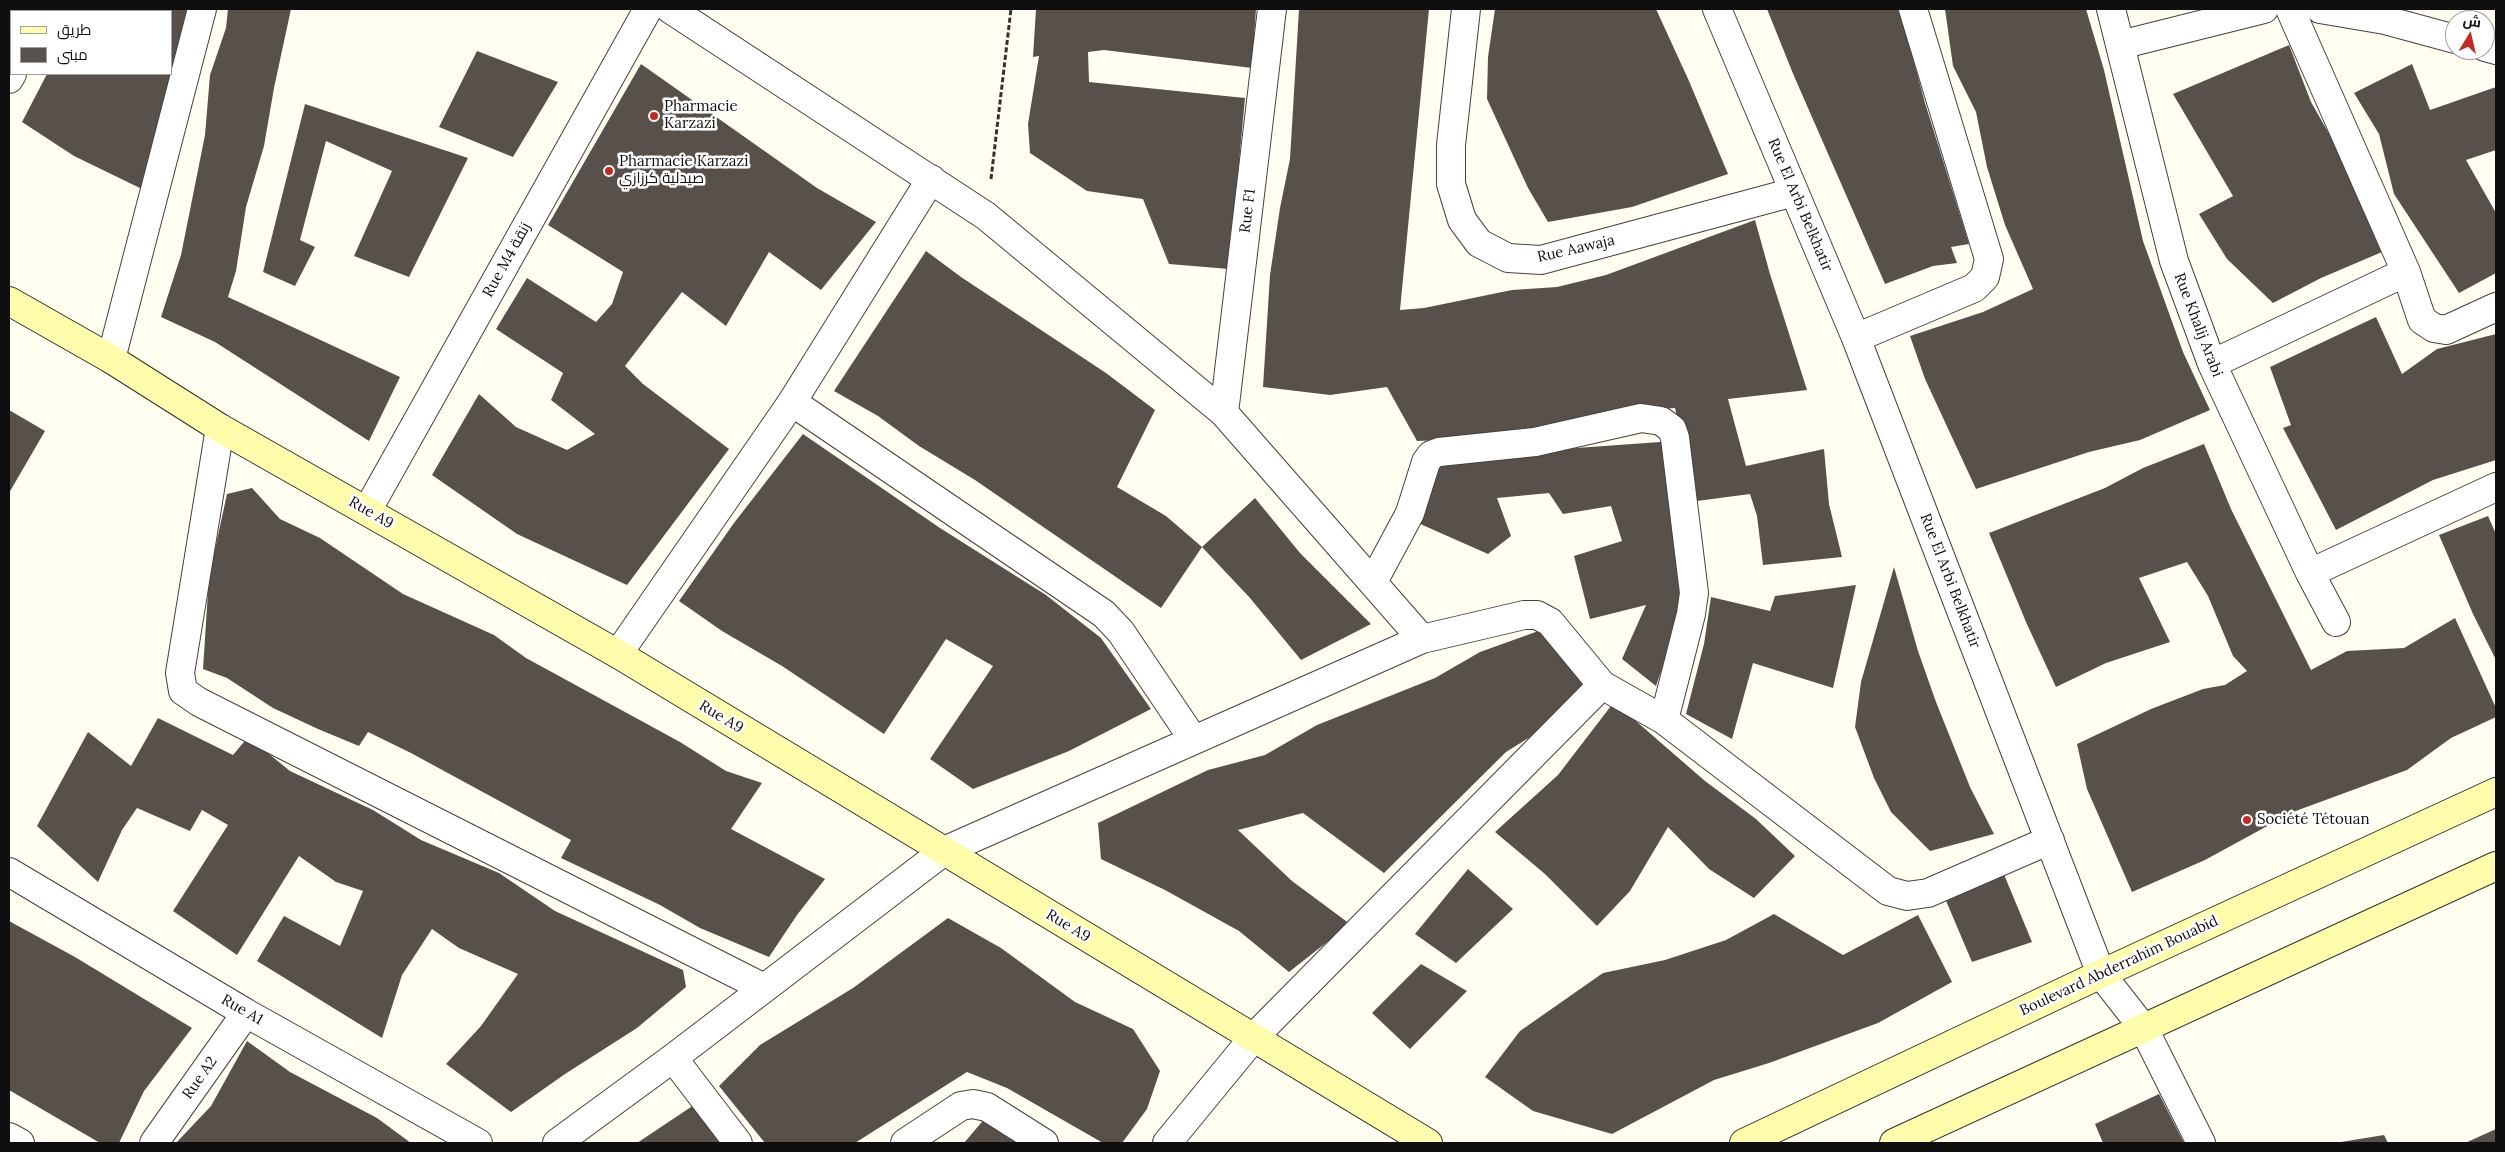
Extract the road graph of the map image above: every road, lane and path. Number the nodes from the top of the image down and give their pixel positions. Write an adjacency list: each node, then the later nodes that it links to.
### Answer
1 (202, 9): 23 (street)
2 (648, 9): 29 (street, Rue M4 زنقة)
3 (670, 9): 16 (street)
4 (1011, 9): 18 (path)
5 (1272, 9): 26 (street, Rue F1)
6 (1466, 9): 17 (street, Rue Aawaja)
7 (1717, 9): 17 (street, Rue El Arbi Belkhatir)
8 (1913, 9): 22 (street)
9 (2110, 9): 15 (street, Rue Khalij Arabi)
10 (2264, 9): 15 (street)
11 (2290, 9): 19 (street)
12 (2320, 9): 13 (street)
13 (2387, 15): 14 (street)
14 (2445, 35)
15 (2120, 45): 24 (street, Rue Khalij Arabi)
16 (931, 179): 18 (street); 25 (street)
17 (1794, 192): 22 (street, Rue El Arbi Belkhatir)
18 (986, 216): 26 (street)
19 (2406, 272): 21 (street); 24 (street)
20 (9, 301): 23 (street, Rue A9)
21 (2496, 307)
22 (1856, 338): 39 (street, Rue El Arbi Belkhatir)
23 (111, 359): 27 (street, Rue A9)
24 (2212, 364): 30 (street, Rue Khalij Arabi)
25 (792, 402): 34 (street); 37 (street)
26 (1224, 413): 31 (street)
27 (220, 428): 29 (street, Rue A9); 44 (street)
28 (2496, 488): 30 (street)
29 (367, 511): 34 (street, Rue A9)
30 (2310, 574): 32 (street, Rue Khalij Arabi)
31 (1373, 582): 33 (street); 36 (street)
32 (2336, 622)
33 (1422, 639): 35 (street); 37 (street)
34 (618, 654): 40 (street, Rue A9)
35 (1602, 685): 36 (street); 47 (street)
36 (1664, 720): 39 (street)
37 (1193, 739): 40 (street)
38 (2496, 792): 43 (street, Boulevard Abderrahim Bouabid)
39 (2050, 840): 43 (street, Rue El Arbi Belkhatir)
40 (944, 851): 44 (street); 47 (street, Rue A9)
41 (2496, 866): 46 (street)
42 (9, 872): 45 (street, Rue A1)
43 (2101, 974): 46 (street, Rue El Arbi Belkhatir); 59 (street, Boulevard Abderrahim Bouabid)
44 (764, 988): 48 (street)
45 (246, 1013): 51 (street, Rue A2); 52 (street, Rue A1)
46 (2144, 1029): 60 (street); 61 (street, Rue El Arbi Belkhatir)
47 (1254, 1037): 57 (street); 58 (street, Rue A9)
48 (673, 1058): 53 (street); 54 (street)
49 (9, 1137): 50 (street)
50 (20, 1143)
51 (154, 1143)
52 (478, 1143)
53 (557, 1143)
54 (738, 1143)
55 (904, 1143): 56 (street)
56 (1044, 1143)
57 (1167, 1143)
58 (1428, 1143)
59 (1744, 1143)
60 (1894, 1143)
61 (2201, 1143)

